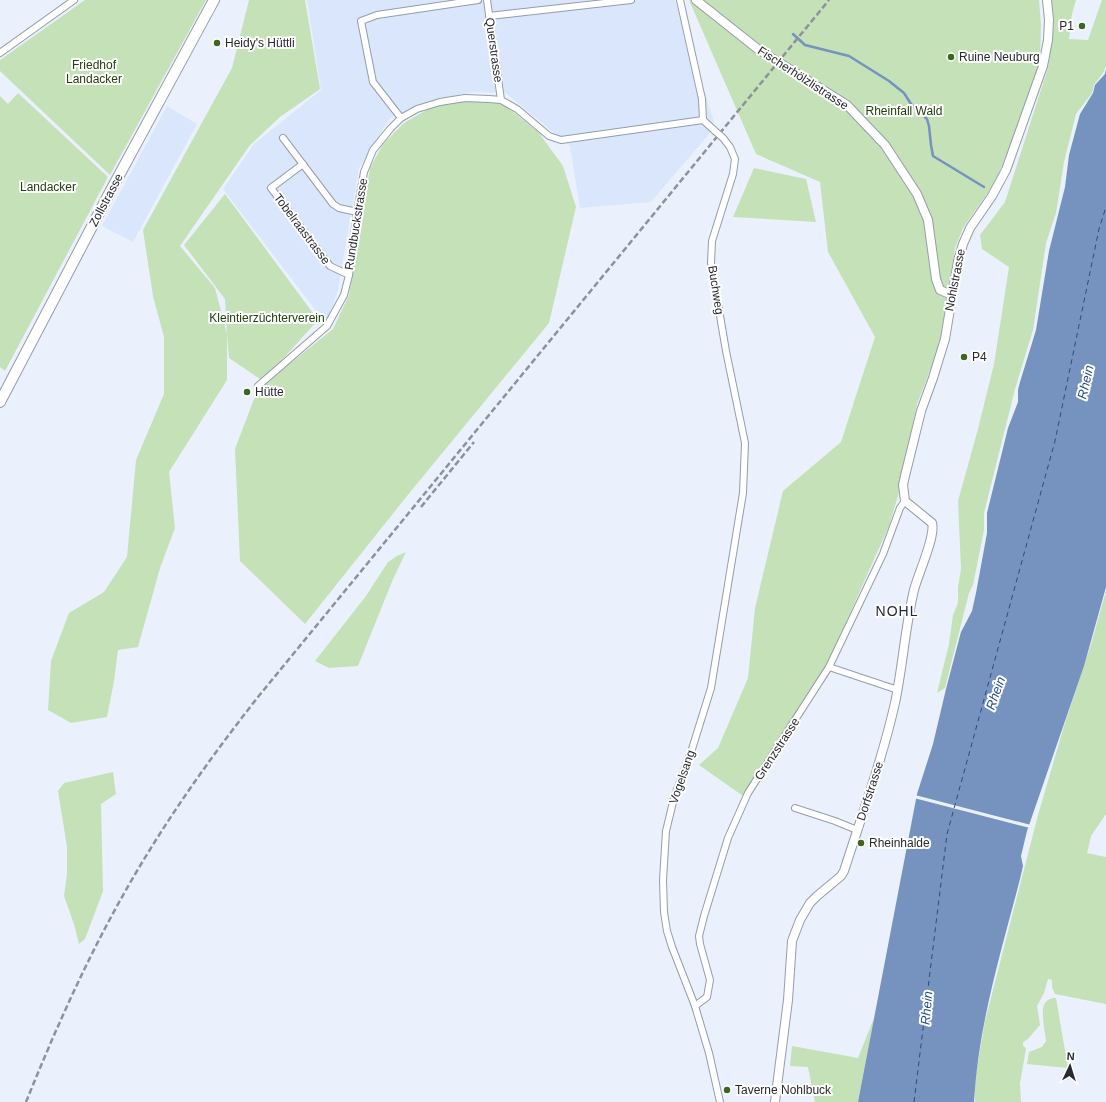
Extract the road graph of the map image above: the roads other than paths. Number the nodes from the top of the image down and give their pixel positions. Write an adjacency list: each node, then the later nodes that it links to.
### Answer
1 (74, 0): 10 (street)
2 (214, 0): 20 (main road, Zollstrasse)
3 (478, 0): 12 (street)
4 (487, 0): 9 (street, Querstrasse)
5 (631, 0): 9 (street)
6 (680, 0): 13 (street)
7 (696, 0): 18 (street, Fischerhölzlistrasse)
8 (1047, 0): 18 (street, Nohlstrasse)
9 (489, 16): 11 (street, Querstrasse)
10 (0, 53)
11 (501, 100): 12 (street, Rundbuckstrasse); 13 (street, Rundbuckstrasse)
12 (401, 118): 16 (street, Rundbuckstrasse)
13 (703, 120): 22 (street, Buchweg, bridge)
14 (283, 138): 15 (street)
15 (303, 164): 16 (street); 17 (street, Tobelraastrasse)
16 (357, 212): 17 (street, Rundbuckstrasse)
17 (349, 275): 19 (street, Rundbuckstrasse)
18 (952, 295): 21 (street, Nohlstrasse)
19 (258, 386)
20 (0, 402)
21 (905, 501): 23 (street, Grenzstrasse); 24 (street, Dorfstrasse)
22 (734, 546): 27 (street, Vogelsang)
23 (829, 667): 24 (street); 27 (street, Grenzstrasse)
24 (898, 690): 26 (street, Dorfstrasse)
25 (795, 808): 26 (street)
26 (857, 830): 29 (street, Dorfstrasse)
27 (695, 1006): 28 (street, Vogelsang)
28 (720, 1102)
29 (775, 1102)

